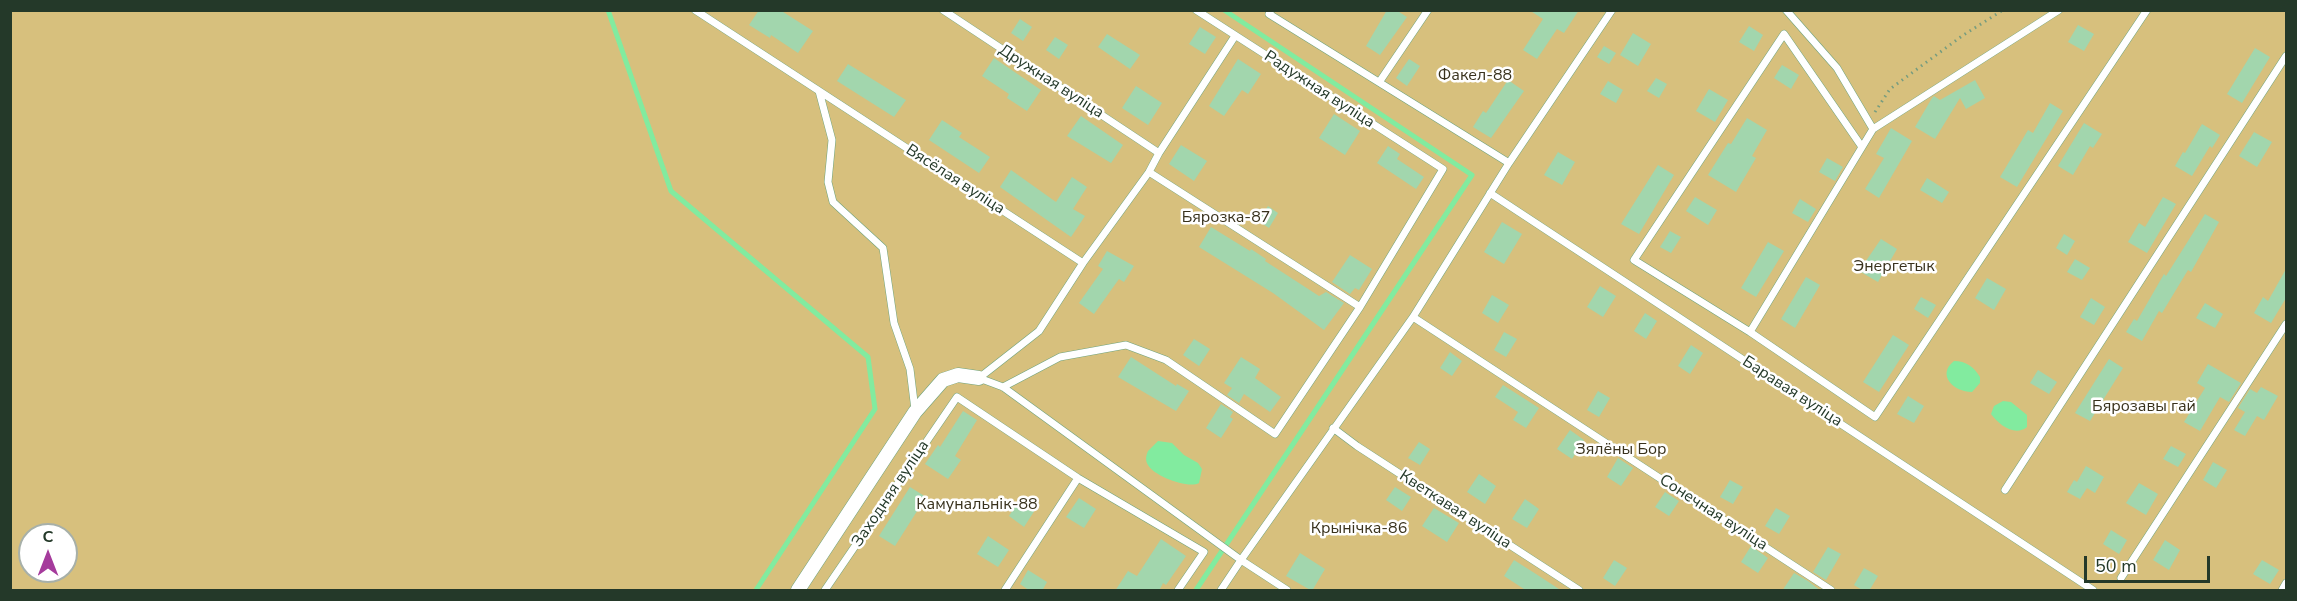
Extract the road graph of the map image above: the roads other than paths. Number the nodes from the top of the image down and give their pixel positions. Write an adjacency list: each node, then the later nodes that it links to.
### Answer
1 (695, 10): 13 (lane, Вясёлая вуліца)
2 (943, 10): 16 (lane, Дружная вуліца)
3 (1196, 10): 10 (lane, Радужная вуліца)
4 (1428, 10): 12 (lane)
5 (1612, 10): 17 (lane)
6 (1786, 10): 14 (lane)
7 (2059, 10): 14 (lane)
8 (2147, 10): 24 (lane)
9 (1268, 12): 12 (lane)
10 (1235, 36): 16 (lane); 21 (lane, Радужная вуліца)
11 (2286, 56): 30 (lane)
12 (1380, 81): 17 (lane)
13 (819, 91): 20 (lane, Вясёлая вуліца); 27 (lane)
14 (1873, 129): 15 (lane)
15 (1862, 147): 24 (lane); 24 (lane)
16 (1159, 153): 18 (lane)
17 (1509, 163): 19 (lane)
18 (1149, 172): 20 (lane); 21 (lane)
19 (1490, 193): 22 (lane); 42 (lane, Баравая вуліца)
20 (1083, 263): 25 (lane)
21 (1360, 308): 26 (lane)
22 (1413, 317): 28 (lane); 41 (lane, Сонечная вуліца)
23 (2286, 324): 32 (lane)
24 (1750, 332)
25 (979, 378): 26 (lane); 27 (street)
26 (1003, 387): 31 (lane)
27 (915, 412): 34 (street)
28 (1333, 428): 31 (lane); 40 (lane, Кветкавая вуліца)
29 (1078, 478): 35 (lane, Заходняя вуліца); 36 (lane); 37 (lane)
30 (2005, 490)
31 (1241, 560): 38 (lane); 39 (lane)
32 (2121, 578)
33 (2286, 583): 43 (lane)
34 (798, 591)
35 (825, 591)
36 (1005, 591)
37 (1178, 591)
38 (1221, 591)
39 (1287, 591)
40 (1579, 591)
41 (1831, 591)
42 (2093, 591)
43 (2282, 591)

